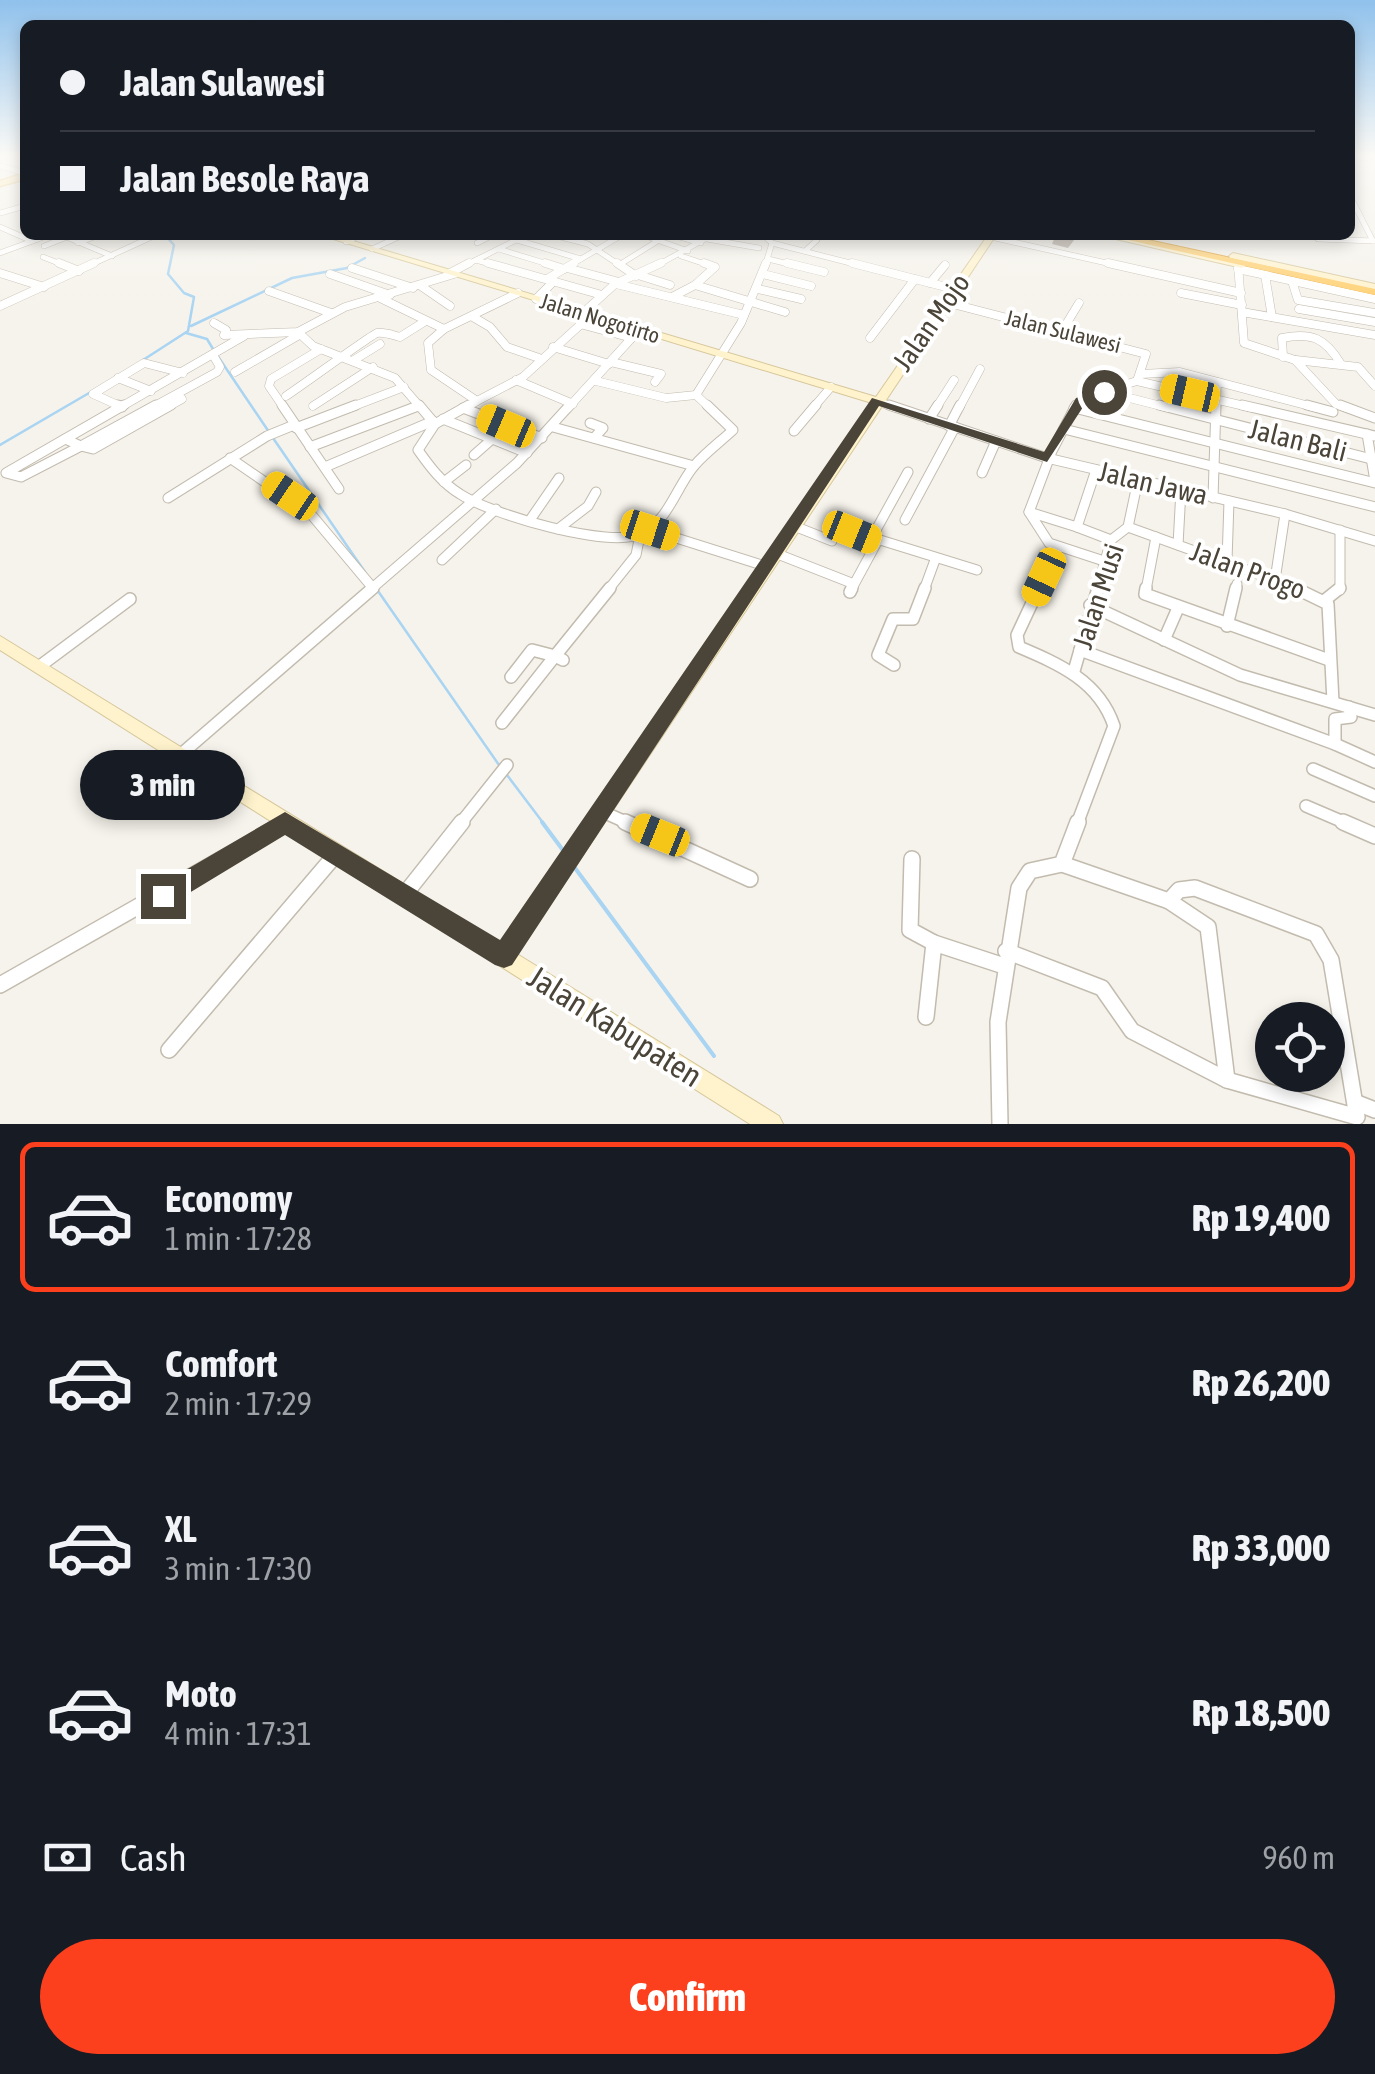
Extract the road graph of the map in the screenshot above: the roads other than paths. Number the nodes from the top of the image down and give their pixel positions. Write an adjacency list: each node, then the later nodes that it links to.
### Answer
1 (1356, 206): 32 (street)
2 (0, 226): 4 (street)
3 (20, 232): 4 (street)
4 (16, 234): 5 (street)
5 (20, 236)
6 (56, 240): 39 (street)
7 (72, 240): 35 (street)
8 (86, 240): 35 (street)
9 (146, 240): 47 (street)
10 (341, 240): 33 (street, Jalan Nogotirto)
11 (350, 240): 33 (street)
12 (392, 240): 42 (street)
13 (483, 240): 36 (street)
14 (517, 240): 41 (street); 51 (street)
15 (573, 240): 38 (street)
16 (592, 240): 38 (street)
17 (615, 240): 44 (street)
18 (654, 240): 34 (street)
19 (661, 240): 34 (street)
20 (703, 240): 45 (street)
21 (721, 240): 40 (street)
22 (768, 240): 37 (street)
23 (817, 240): 43 (street)
24 (988, 240): 81 (street, Jalan Mojo)
25 (1008, 240): 86 (street)
26 (1126, 240): 54 (street)
27 (1133, 240): 57 (highway)
28 (1145, 240): 54 (highway)
29 (1153, 240): 54 (street)
30 (1318, 240): 32 (street)
31 (32, 241): 46 (street)
32 (1374, 241)
33 (346, 242): 42 (street, Jalan Nogotirto)
34 (658, 242): 45 (street); 55 (street)
35 (78, 243): 47 (street)
36 (477, 243)
37 (772, 243): 43 (street); 52 (street)
38 (588, 244): 44 (street)
39 (44, 246)
40 (759, 248)
41 (498, 249): 50 (street); 53 (street)
42 (372, 250): 64 (street, Jalan Nogotirto)
43 (805, 251): 69 (street)
44 (598, 252): 51 (street); 55 (street)
45 (688, 252): 48 (street)
46 (0, 253)
47 (112, 256): 60 (street)
48 (680, 256): 68 (street); 76 (street)
49 (42, 257): 60 (street)
50 (476, 260): 61 (street); 64 (street)
51 (582, 260): 59 (street)
52 (768, 260): 62 (street); 66 (street)
53 (540, 262): 59 (street); 61 (street)
54 (1239, 263): 57 (street); 67 (street); 70 (highway); 83 (street); 86 (street)
55 (619, 265): 68 (street)
56 (945, 265): 74 (street)
57 (1253, 267): 70 (highway); 83 (street)
58 (352, 268): 79 (street)
59 (566, 268): 71 (street); 73 (street)
60 (80, 271): 78 (street)
61 (522, 272): 71 (street)
62 (824, 272)
63 (0, 273): 78 (street)
64 (452, 273): 79 (street); 84 (street, Jalan Nogotirto)
65 (330, 274): 88 (street)
66 (763, 274): 77 (street); 80 (street)
67 (1266, 275): 72 (street); 106 (street)
68 (637, 276): 73 (street); 75 (street)
69 (915, 279): 74 (street); 117 (street)
70 (1322, 279): 83 (highway)
71 (551, 280): 87 (street); 91 (street)
72 (1292, 281): 83 (street); 96 (street)
73 (617, 283): 87 (street); 89 (street)
74 (930, 283): 81 (street)
75 (670, 284)
76 (695, 285): 89 (street); 94 (street)
77 (810, 286)
78 (45, 287): 97 (street)
79 (417, 287): 88 (street); 98 (street)
80 (758, 289): 92 (street); 94 (street)
81 (954, 289): 93 (street, Jalan Mojo)
82 (268, 291): 102 (street)
83 (1375, 292)
84 (518, 293): 91 (street, Jalan Nogotirto); 104 (street)
85 (1180, 293): 99 (street)
86 (1240, 293): 99 (street)
87 (602, 295): 105 (street)
88 (391, 296): 90 (street)
89 (674, 296): 103 (street)
90 (380, 298): 102 (street); 107 (street)
91 (536, 298): 105 (street, Jalan Nogotirto)
92 (801, 299)
93 (945, 302): 112 (street, Jalan Sulawesi); 153 (street, Jalan Mojo)
94 (750, 303): 100 (street); 103 (street)
95 (1080, 303): 112 (street)
96 (1298, 305): 101 (street); 108 (street); 110 (street)
97 (0, 306)
98 (450, 306)
99 (1242, 309): 106 (street); 123 (street)
100 (784, 312)
101 (1375, 312)
102 (331, 313): 113 (street)
103 (744, 314): 122 (street)
104 (473, 317): 111 (street); 124 (street)
105 (585, 317): 114 (street, Jalan Nogotirto); 119 (street)
106 (1272, 317): 110 (street)
107 (424, 322): 111 (street); 125 (street)
108 (1375, 322)
109 (214, 323): 116 (street)
110 (1302, 323): 115 (street)
111 (444, 329): 152 (street)
112 (1062, 330): 133 (street, Jalan Sulawesi)
113 (298, 333): 116 (street); 120 (street); 131 (street)
114 (636, 334): 122 (street, Jalan Nogotirto); 127 (street)
115 (1375, 335)
116 (244, 336): 121 (street)
117 (870, 338)
118 (380, 344): 125 (street)
119 (553, 346): 124 (street); 127 (street)
120 (321, 350): 125 (street); 145 (street)
121 (216, 352): 132 (street); 183 (street)
122 (725, 356): 142 (street, Jalan Nogotirto); 147 (street)
123 (1284, 357): 126 (street); 128 (street)
124 (539, 358): 136 (street)
125 (350, 359): 129 (street); 148 (street)
126 (1294, 360): 128 (street); 161 (street)
127 (610, 363): 138 (street); 139 (street)
128 (1342, 364): 141 (street)
129 (373, 367): 135 (street); 156 (street)
130 (980, 369): 172 (street)
131 (235, 372)
132 (183, 373): 134 (street); 144 (street)
133 (1139, 377): 140 (street); 146 (street, Jalan Sulawesi); 150 (street)
134 (118, 378): 144 (street); 155 (street)
135 (395, 378): 143 (street); 151 (street)
136 (516, 380): 152 (street); 154 (street)
137 (954, 380): 164 (street)
138 (596, 381): 147 (street); 154 (street)
139 (655, 382)
140 (1217, 382): 150 (street); 160 (street)
141 (1375, 386)
142 (830, 387): 153 (street, Jalan Nogotirto); 174 (street)
143 (404, 388): 151 (street); 157 (street)
144 (151, 391): 155 (street)
145 (271, 392): 148 (street); 170 (street)
146 (1104, 392): 159 (street, Jalan Sulawesi); 165 (street, Jalan Bali)
147 (696, 395): 193 (street)
148 (286, 396): 156 (street)
149 (182, 399): 183 (street)
150 (1216, 399): 165 (street); 167 (street)
151 (368, 400): 162 (street)
152 (477, 401): 158 (street)
153 (876, 401): 164 (street, Jalan Jawa); 217 (street, Jalan Mojo)
154 (573, 404): 171 (street)
155 (122, 406): 179 (street)
156 (313, 406): 162 (street)
157 (418, 406): 166 (street); 185 (street)
158 (462, 408): 166 (street); 177 (street)
159 (1074, 408): 173 (street); 182 (street)
160 (1311, 408): 161 (street); 167 (street)
161 (1334, 408): 163 (street); 169 (street)
162 (331, 413): 170 (street)
163 (1375, 418)
164 (929, 420): 172 (street, Jalan Jawa)
165 (1216, 420): 182 (street); 191 (street, Jalan Bali)
166 (437, 421): 176 (street); 180 (street); 202 (street)
167 (1314, 422): 169 (street)
168 (590, 423): 178 (street)
169 (1333, 426): 175 (street)
170 (295, 427): 185 (street); 189 (street)
171 (553, 427): 177 (street); 178 (street)
172 (952, 427): 181 (street, Jalan Jawa); 216 (street)
173 (1064, 429): 190 (street); 194 (street)
174 (794, 431)
175 (1371, 435): 191 (street)
176 (401, 436): 184 (street); 195 (street)
177 (542, 438): 186 (street)
178 (594, 438): 193 (street)
179 (65, 439): 183 (street); 183 (street)
180 (492, 440): 186 (street); 187 (street)
181 (996, 441): 190 (street, Jalan Jawa); 198 (street)
182 (1215, 444): 188 (street); 194 (street)
183 (81, 446)
184 (408, 446)
185 (310, 447): 195 (street)
186 (527, 453): 209 (street)
187 (474, 456)
188 (1268, 457): 201 (street); 203 (street)
189 (230, 458): 207 (street); 238 (street)
190 (1047, 458): 196 (street, Jalan Jawa); 213 (street)
191 (1373, 460): 203 (street)
192 (466, 465): 202 (street)
193 (694, 466): 223 (street)
194 (1214, 466): 201 (street); 208 (street)
195 (325, 467): 204 (street)
196 (1096, 470): 200 (street, Jalan Jawa); 219 (street)
197 (908, 472): 225 (street)
198 (982, 473)
199 (559, 478): 215 (street)
200 (1138, 480): 205 (street, Jalan Jawa); 220 (street)
201 (1270, 480): 211 (street)
202 (444, 482): 209 (street)
203 (1375, 482)
204 (339, 489)
205 (1181, 490): 208 (street, Jalan Jawa); 229 (street)
206 (596, 492): 221 (street)
207 (168, 498)
208 (1213, 498): 210 (street, Jalan Jawa)
209 (472, 499): 212 (street); 238 (street)
210 (1229, 500): 214 (street, Jalan Jawa); 235 (street)
211 (1375, 507)
212 (496, 509): 215 (street); 231 (street)
213 (1029, 512): 219 (street); 230 (street)
214 (1284, 514): 222 (street, Jalan Jawa); 237 (street)
215 (530, 520): 221 (street)
216 (905, 520)
217 (794, 526): 228 (street); 232 (street, Jalan Mojo)
218 (835, 526): 225 (street)
219 (1078, 527): 226 (street)
220 (1128, 527): 224 (street, Jalan Progo); 226 (street, Jalan Musi)
221 (558, 530): 223 (street)
222 (1340, 530): 227 (street, Jalan Jawa); 241 (street)
223 (645, 532): 232 (street); 248 (street)
224 (1156, 537): 229 (street, Jalan Progo); 243 (street)
225 (874, 540): 232 (street); 233 (street)
226 (1111, 540): 234 (street, Jalan Musi)
227 (1375, 540)
228 (832, 541)
229 (1178, 544): 235 (street, Jalan Progo)
230 (1058, 548): 234 (street); 252 (street)
231 (442, 560)
232 (770, 560): 265 (street, Jalan Mojo)
233 (935, 560): 236 (street); 250 (street)
234 (1104, 561): 242 (street, Jalan Musi)
235 (1227, 561): 237 (street, Jalan Progo)
236 (977, 570)
237 (1275, 580): 241 (street, Jalan Progo)
238 (376, 584): 259 (street)
239 (1237, 584): 244 (street)
240 (130, 599): 251 (street)
241 (1325, 600): 249 (street, Jalan Progo)
242 (1090, 605): 245 (street); 247 (street, Jalan Musi)
243 (1178, 608): 244 (street); 245 (street)
244 (1227, 626): 249 (street)
245 (1164, 640): 254 (street)
246 (0, 642): 251 (street, Jalan Kabupaten)
247 (1080, 650): 252 (street, Jalan Musi); 258 (street)
248 (559, 658): 253 (street); 257 (street)
249 (1329, 660): 254 (street, Jalan Progo)
250 (894, 665)
251 (40, 666): 259 (street, Jalan Kabupaten)
252 (1074, 671): 270 (street)
253 (511, 677)
254 (1334, 702): 255 (street)
255 (1349, 707): 256 (street); 258 (street)
256 (1375, 715)
257 (502, 724)
258 (1335, 744): 260 (street)
259 (178, 757): 266 (street, Jalan Kabupaten)
260 (1375, 762)
261 (507, 764): 272 (street)
262 (1313, 769): 263 (street)
263 (1375, 796)
264 (1306, 806): 267 (street)
265 (601, 811): 271 (street); 275 (street, Jalan Mojo)
266 (285, 823): 268 (street, Jalan Kabupaten); 277 (street)
267 (1375, 836)
268 (337, 854): 272 (street, Jalan Kabupaten); 279 (street)
269 (912, 859): 274 (street)
270 (1062, 864): 273 (street); 276 (street)
271 (750, 879)
272 (405, 894): 275 (street, Jalan Kabupaten)
273 (1169, 902): 280 (street); 281 (street)
274 (934, 944): 276 (street); 278 (street)
275 (504, 956): 283 (street, Jalan Kabupaten)
276 (1006, 958): 280 (street); 284 (street)
277 (0, 985)
278 (926, 1017)
279 (169, 1050)
280 (1227, 1080): 281 (street)
281 (1357, 1103): 282 (street)
282 (1375, 1110)
283 (771, 1124)
284 (1000, 1124)

